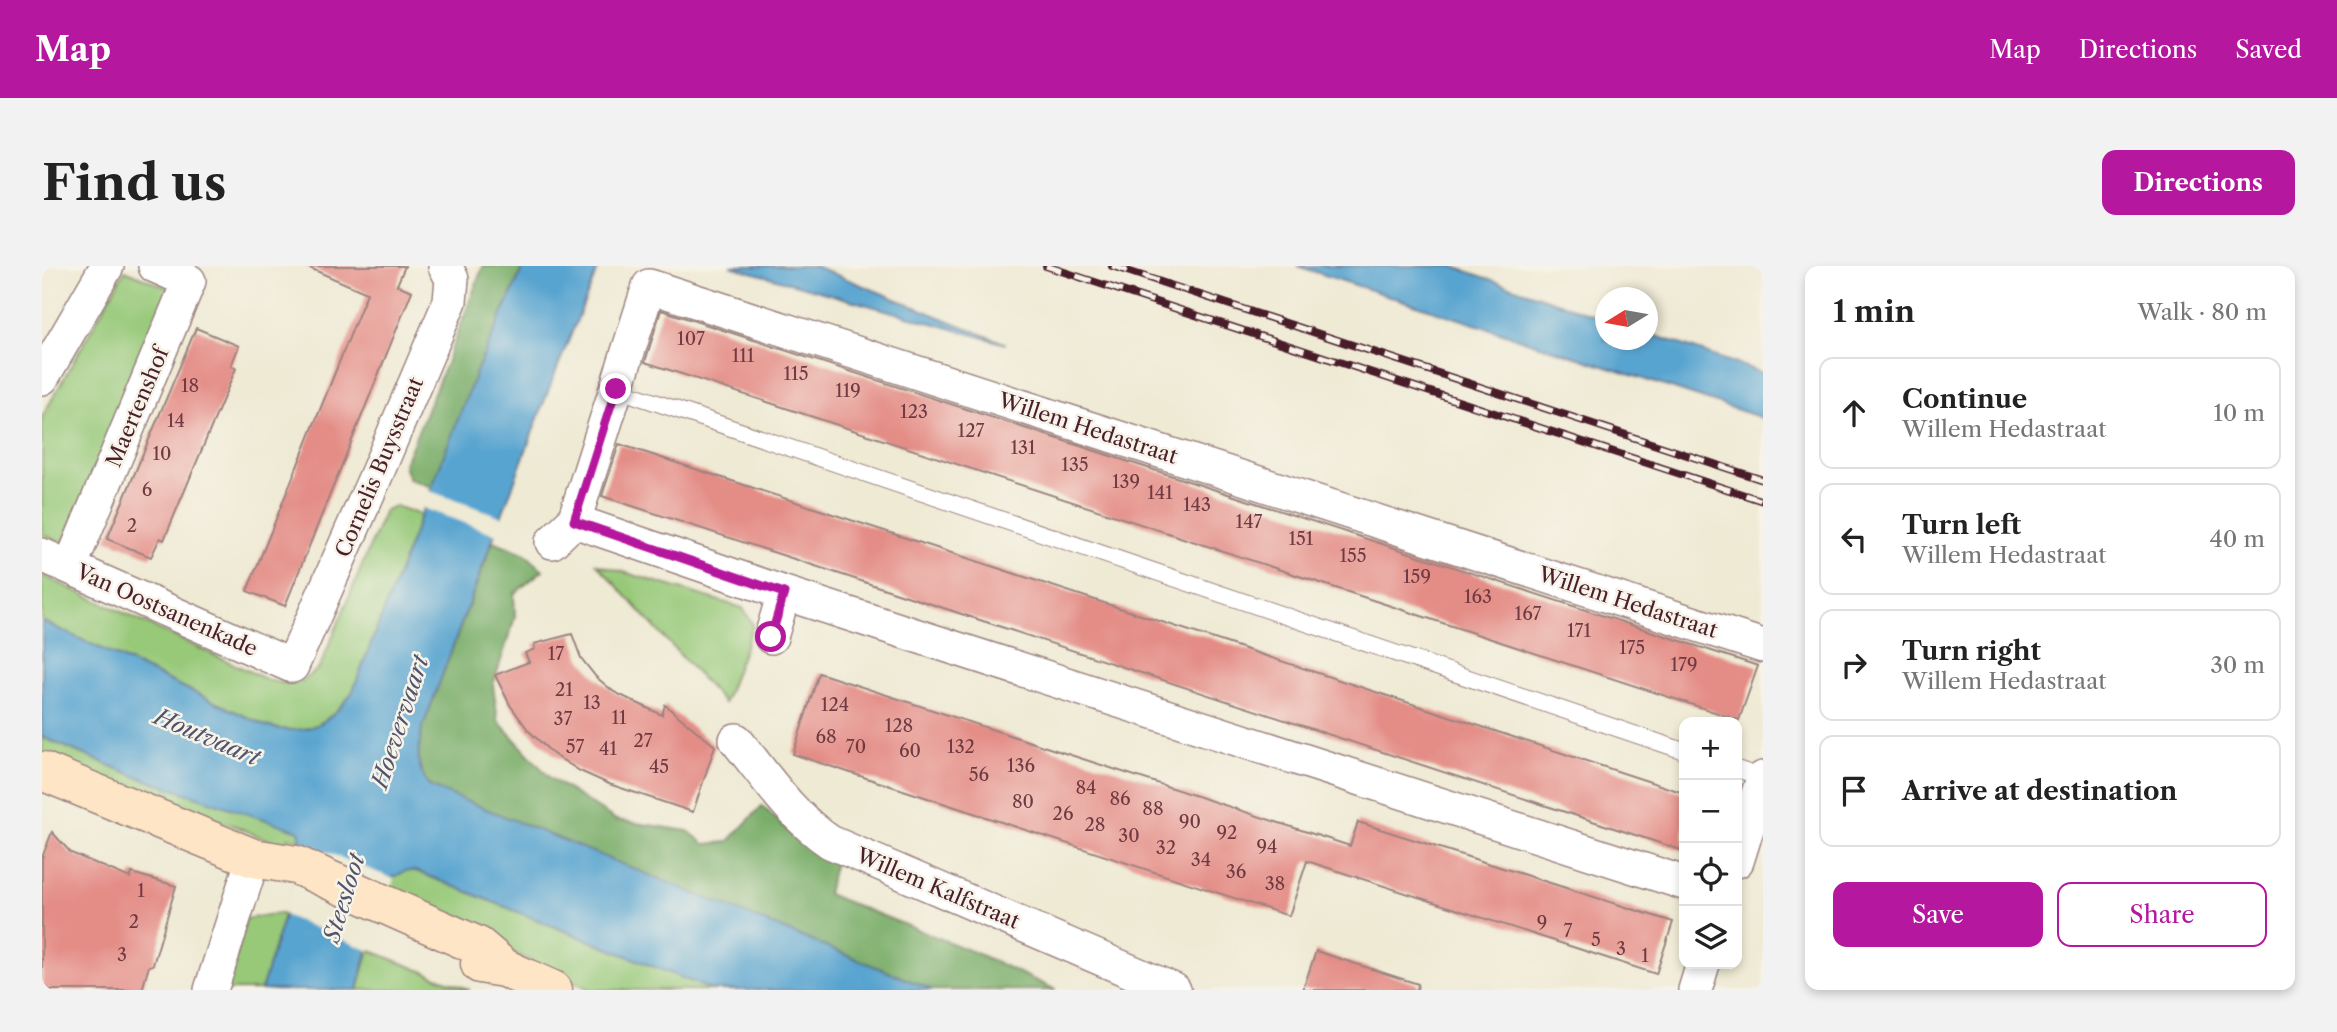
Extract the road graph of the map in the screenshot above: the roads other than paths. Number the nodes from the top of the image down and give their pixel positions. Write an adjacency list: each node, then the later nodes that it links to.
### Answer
1 (107, 266): 4 (street)
2 (155, 266): 6 (street, Maertenshof)
3 (445, 266): 10 (street, Cornelis Buysstraat)
4 (42, 378)
5 (616, 389): 7 (street, Willem Hedastraat); 9 (street, Willem Hedastraat); 12 (lane)
6 (56, 561): 10 (street, Van Oostsanenkade)
7 (784, 593): 8 (street); 18 (street, Willem Hedastraat)
8 (771, 637)
9 (1763, 646)
10 (292, 666)
11 (736, 740): 22 (street, Willem Kalfstraat)
12 (1679, 749)
13 (42, 771): 17 (street)
14 (1742, 771): 15 (lane)
15 (1763, 778): 16 (street)
16 (1742, 845)
17 (253, 858): 20 (street); 21 (street)
18 (1679, 881)
19 (1701, 969): 23 (street)
20 (211, 990)
21 (553, 990)
22 (1174, 990)
23 (1695, 990)

